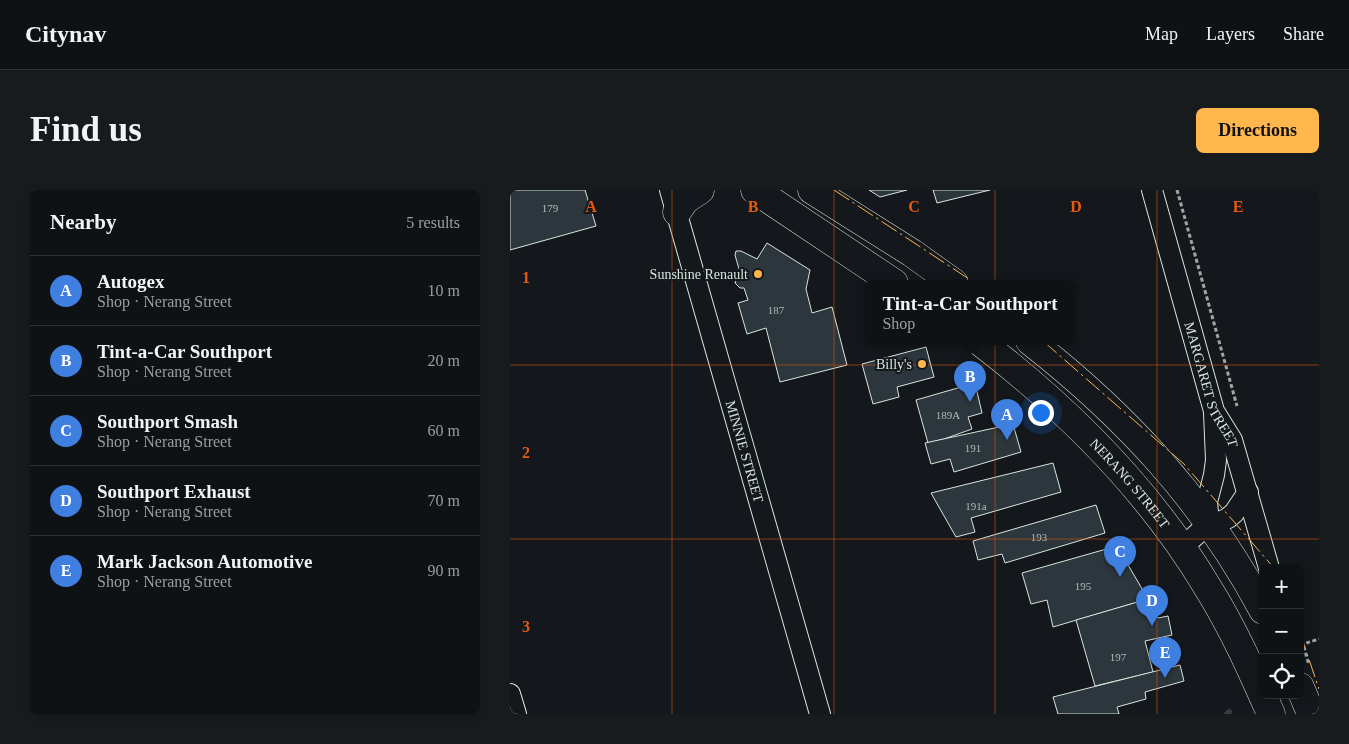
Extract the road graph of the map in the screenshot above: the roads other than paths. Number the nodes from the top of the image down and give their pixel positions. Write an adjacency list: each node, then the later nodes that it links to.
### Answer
1 (700, 190): 6 (main road)
2 (735, 190): 7 (main road)
3 (755, 190): 7 (main road)
4 (812, 190): 9 (main road)
5 (1152, 190): 12 (street, MARGARET STREET)
6 (674, 201): 21 (street, MINNIE STREET)
7 (786, 211): 8 (main road)
8 (890, 280)
9 (950, 280)
10 (984, 345): 15 (main road, NERANG STREET)
11 (1035, 345): 14 (main road)
12 (1214, 411): 13 (street, MARGARET STREET); 14 (street)
13 (1248, 492): 14 (street); 16 (street, MARGARET STREET)
14 (1209, 523): 15 (street); 17 (main road)
15 (1182, 548): 22 (main road, NERANG STREET)
16 (1268, 564)
17 (1262, 609)
18 (510, 694): 20 (street)
19 (1304, 697): 23 (main road)
20 (516, 714)
21 (820, 714)
22 (1271, 714)
23 (1311, 714)

